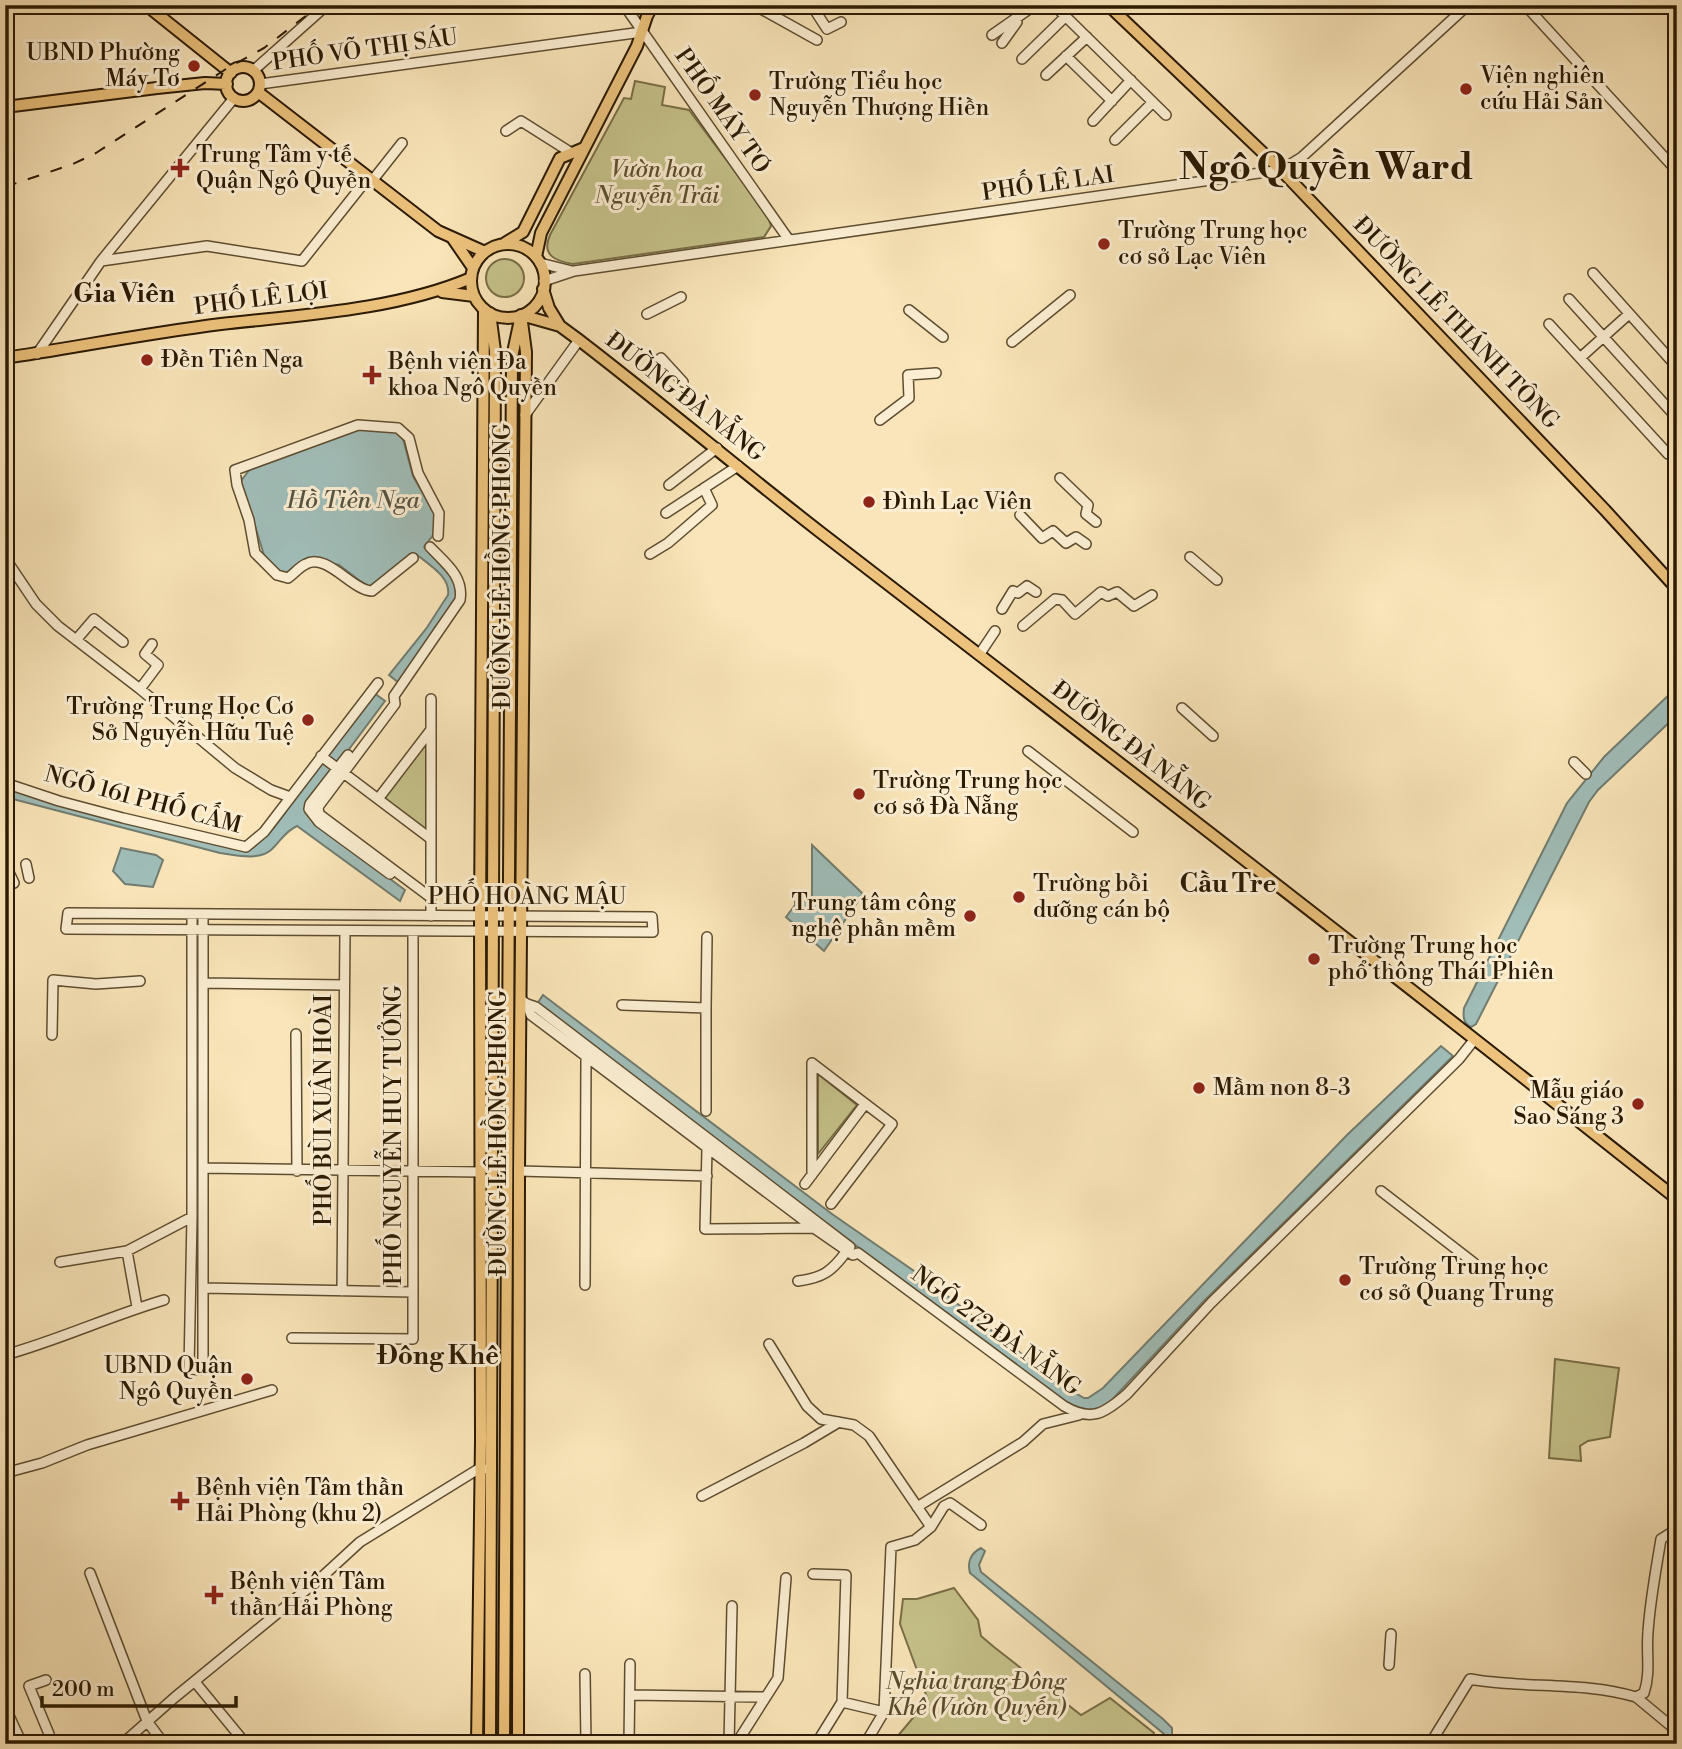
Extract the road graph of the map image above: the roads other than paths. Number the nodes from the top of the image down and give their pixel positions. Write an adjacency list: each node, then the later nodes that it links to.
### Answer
1 (146, 5): 24 (main road)
2 (327, 5): 22 (street)
3 (624, 5): 15 (street, PHỐ MÁY TƠ)
4 (653, 5): 15 (main road)
5 (754, 5): 18 (street)
6 (1035, 5): 13 (street)
7 (1054, 5): 12 (street)
8 (1108, 5): 38 (main road, ĐƯỜNG LÊ THÁNH TÔNG)
9 (1468, 5): 38 (street, PHỐ LÊ LAI)
10 (1525, 5): 39 (street)
11 (814, 9): 14 (street)
12 (1066, 16): 17 (street); 21 (street)
13 (1020, 18): 16 (street); 19 (street)
14 (841, 22)
15 (642, 32): 26 (street, PHỐ VÕ THỊ SÁU); 36 (main road); 42 (street, PHỐ MÁY TƠ)
16 (992, 35)
17 (1087, 37): 20 (street); 25 (street)
18 (817, 40)
19 (1002, 43)
20 (1066, 56): 23 (street); 28 (street)
21 (1022, 59)
22 (253, 71): 24 (main road); 26 (main road)
23 (1046, 75)
24 (229, 79): 27 (main road); 30 (main road)
25 (1131, 80): 28 (street); 29 (street)
26 (259, 88): 27 (main road); 40 (main road)
27 (234, 98): 46 (street)
28 (1112, 101): 32 (street)
29 (1153, 102): 31 (street); 34 (street)
30 (5, 107)
31 (1166, 115)
32 (1093, 121)
33 (506, 131): 37 (street)
34 (1115, 140)
35 (402, 143): 40 (street)
36 (584, 148): 37 (main road); 45 (main road)
37 (570, 152): 43 (main road)
38 (1281, 170): 42 (street, PHỐ LÊ LAI); 99 (main road, ĐƯỜNG LÊ THÁNH TÔNG)
39 (1677, 171)
40 (370, 179): 41 (main road); 46 (street)
41 (451, 237): 44 (main road); 48 (main road)
42 (789, 240): 47 (street, PHỐ LÊ LAI)
43 (504, 244): 44 (main road); 45 (main road)
44 (485, 252): 48 (main road)
45 (538, 260): 47 (street, PHỐ LÊ LAI); 50 (main road)
46 (101, 261): 69 (street)
47 (574, 271): 50 (street, PHỐ LÊ LAI)
48 (472, 273): 51 (main road, PHỐ LÊ LỢI); 53 (main road)
49 (1593, 273): 59 (street)
50 (544, 285): 60 (main road); 62 (main road, ĐƯỜNG ĐÀ NẴNG)
51 (440, 291): 53 (main road, PHỐ LÊ LỢI); 69 (main road, PHỐ LÊ LỢI)
52 (1070, 295): 66 (street)
53 (474, 296): 57 (main road)
54 (681, 297): 58 (street)
55 (1569, 299): 64 (street)
56 (909, 310): 63 (street)
57 (487, 311): 60 (main road); 67 (main road, ĐƯỜNG LÊ HỒNG PHONG); 86 (main road, ĐƯỜNG LÊ HỒNG PHONG)
58 (647, 314)
59 (1629, 314): 64 (street); 73 (street)
60 (521, 315): 62 (main road, ĐƯỜNG ĐÀ NẴNG); 68 (main road, ĐƯỜNG LÊ HỒNG PHONG); 76 (main road, ĐƯỜNG LÊ HỒNG PHONG)
61 (1549, 324): 72 (street)
62 (560, 326): 65 (main road, ĐƯỜNG ĐÀ NẴNG)
63 (943, 337)
64 (1604, 337): 72 (street); 77 (street)
65 (579, 340): 76 (street); 80 (main road, ĐƯỜNG ĐÀ NẴNG)
66 (1012, 342)
67 (495, 351): 68 (main road); 86 (main road, ĐƯỜNG LÊ HỒNG PHONG)
68 (512, 352): 85 (main road, ĐƯỜNG LÊ HỒNG PHONG)
69 (37, 354): 70 (main road, PHỐ LÊ LỢI)
70 (5, 358)
71 (661, 358): 75 (street)
72 (1580, 358): 79 (street)
73 (1677, 367)
74 (936, 373): 78 (street)
75 (683, 382)
76 (525, 415): 87 (main road, ĐƯỜNG LÊ HỒNG PHONG)
77 (1677, 418)
78 (880, 420)
79 (1677, 446)
80 (716, 448): 81 (main road, ĐƯỜNG ĐÀ NẴNG); 83 (street)
81 (738, 466): 84 (street); 108 (main road, ĐƯỜNG ĐÀ NẴNG)
82 (1060, 478): 90 (street)
83 (669, 485)
84 (704, 488): 88 (street); 94 (street)
85 (511, 507): 87 (main road); 112 (main road, ĐƯỜNG LÊ HỒNG PHONG)
86 (489, 508): 137 (main road, ĐƯỜNG LÊ HỒNG PHONG); 138 (main road, ĐƯỜNG LÊ HỒNG PHONG)
87 (523, 508): 113 (main road, ĐƯỜNG LÊ HỒNG PHONG)
88 (666, 513)
89 (1020, 515): 92 (street)
90 (1096, 522)
91 (438, 536): 97 (street)
92 (1086, 544)
93 (430, 547): 120 (street)
94 (650, 554)
95 (1190, 557): 98 (street)
96 (5, 558): 105 (street)
97 (413, 558)
98 (1217, 580)
99 (1677, 589)
100 (1036, 592): 102 (street)
101 (1152, 595): 103 (street)
102 (1002, 608)
103 (1023, 626)
104 (995, 631): 108 (street)
105 (76, 640): 106 (street); 110 (street)
106 (123, 642)
107 (152, 644): 110 (street)
108 (979, 655): 160 (main road, ĐƯỜNG ĐÀ NẴNG)
109 (378, 683): 118 (street)
110 (140, 689): 123 (street)
111 (431, 699): 115 (street)
112 (509, 699): 113 (main road); 139 (main road, ĐƯỜNG LÊ HỒNG PHONG)
113 (522, 700): 140 (main road, ĐƯỜNG LÊ HỒNG PHONG)
114 (1182, 708): 116 (street)
115 (430, 731): 124 (street); 126 (street)
116 (1213, 736)
117 (1028, 751): 125 (street)
118 (321, 756): 120 (street); 123 (street)
119 (1574, 762): 121 (street)
120 (340, 770): 124 (street); 131 (street)
121 (1586, 774)
122 (5, 785): 123 (street, NGÕ 161 PHỐ CẤM)
123 (290, 797)
124 (378, 799): 126 (street)
125 (1133, 832)
126 (431, 839): 131 (street)
127 (5, 864): 130 (street)
128 (26, 864): 129 (street)
129 (29, 878)
130 (14, 883)
131 (430, 900): 136 (street)
132 (138, 914): 133 (street, PHỐ HOÀNG MẬU); 141 (street); 141 (street, PHỐ HOÀNG MẬU)
133 (192, 914): 134 (street, PHỐ HOÀNG MẬU); 142 (street)
134 (203, 914): 135 (street, PHỐ HOÀNG MẬU); 143 (street)
135 (376, 914): 136 (street, PHỐ HOÀNG MẬU); 145 (street)
136 (431, 916): 137 (street, PHỐ HOÀNG MẬU)
137 (480, 916): 138 (street, PHỐ HOÀNG MẬU); 147 (main road, ĐƯỜNG LÊ HỒNG PHONG)
138 (495, 916): 139 (street, PHỐ HOÀNG MẬU); 148 (main road, ĐƯỜNG LÊ HỒNG PHONG)
139 (508, 916): 140 (street, PHỐ HOÀNG MẬU); 149 (main road, ĐƯỜNG LÊ HỒNG PHONG)
140 (522, 916): 150 (main road, ĐƯỜNG LÊ HỒNG PHONG); 150 (street, PHỐ HOÀNG MẬU)
141 (138, 929): 142 (street, PHỐ HOÀNG MẬU)
142 (192, 930): 143 (street, PHỐ HOÀNG MẬU); 178 (street)
143 (203, 930): 144 (street, PHỐ HOÀNG MẬU); 153 (street)
144 (345, 931): 145 (street, PHỐ HOÀNG MẬU); 154 (street, PHỐ BÙI XUÂN HOÀI)
145 (377, 931): 146 (street, PHỐ HOÀNG MẬU)
146 (413, 931): 147 (street, PHỐ HOÀNG MẬU); 170 (street, PHỐ NGUYỄN HUY TƯỞNG)
147 (480, 932): 148 (street, PHỐ HOÀNG MẬU); 171 (main road, ĐƯỜNG LÊ HỒNG PHONG)
148 (495, 932): 149 (street, PHỐ HOÀNG MẬU); 203 (main road, ĐƯỜNG LÊ HỒNG PHONG)
149 (507, 932): 150 (street, PHỐ HOÀNG MẬU); 238 (main road, ĐƯỜNG LÊ HỒNG PHONG)
150 (522, 932): 155 (main road, ĐƯỜNG LÊ HỒNG PHONG)
151 (707, 937): 157 (street)
152 (140, 981): 159 (street)
153 (203, 983): 154 (street); 165 (street)
154 (344, 985): 167 (street, PHỐ BÙI XUÂN HOÀI)
155 (524, 1002): 161 (street); 168 (main road, ĐƯỜNG LÊ HỒNG PHONG); 182 (street, NGÕ 272 ĐÀ NẴNG)
156 (622, 1005): 157 (street)
157 (706, 1008): 163 (street)
158 (296, 1034): 166 (street)
159 (52, 1035)
160 (1474, 1039): 176 (main road, ĐƯỜNG ĐÀ NẴNG); 199 (street, NGÕ 272 ĐÀ NẴNG)
161 (586, 1057): 164 (street); 169 (street)
162 (864, 1104): 172 (street); 172 (street); 177 (street)
163 (706, 1111)
164 (707, 1149): 173 (street); 179 (street)
165 (203, 1168): 166 (street); 187 (street)
166 (297, 1171): 167 (street)
167 (343, 1171): 170 (street); 188 (street, PHỐ BÙI XUÂN HOÀI)
168 (519, 1171): 169 (street); 239 (main road, ĐƯỜNG LÊ HỒNG PHONG)
169 (586, 1171): 173 (street); 186 (street)
170 (413, 1172): 171 (street); 189 (street, PHỐ NGUYỄN HUY TƯỞNG)
171 (480, 1172): 202 (main road, ĐƯỜNG LÊ HỒNG PHONG)
172 (811, 1175): 174 (street)
173 (707, 1176): 179 (street)
174 (805, 1185)
175 (1381, 1191): 184 (street)
176 (1677, 1199)
177 (831, 1204)
178 (192, 1217): 180 (street); 192 (street)
179 (814, 1228): 181 (street)
180 (128, 1251): 183 (street); 191 (street)
181 (846, 1252): 182 (street); 185 (street)
182 (858, 1253): 198 (street, NGÕ 272 ĐÀ NẴNG)
183 (60, 1262)
184 (1474, 1263)
185 (798, 1281)
186 (585, 1285)
187 (204, 1288): 188 (street); 193 (street)
188 (342, 1291): 189 (street)
189 (413, 1292): 194 (street, PHỐ NGUYỄN HUY TƯỞNG)
190 (164, 1300): 191 (street)
191 (137, 1307): 196 (street)
192 (191, 1319): 193 (street); 193 (street)
193 (203, 1320)
194 (292, 1338)
195 (769, 1344): 201 (street)
196 (5, 1356)
197 (272, 1390): 204 (street)
198 (1064, 1406): 199 (street, NGÕ 272 ĐÀ NẴNG); 200 (street)
199 (1079, 1415): 200 (street)
200 (1058, 1420): 205 (street)
201 (839, 1422): 206 (street); 208 (street)
202 (480, 1468): 203 (street); 221 (street); 236 (main road, ĐƯỜNG LÊ HỒNG PHONG)
203 (493, 1469): 237 (main road, ĐƯỜNG LÊ HỒNG PHONG)
204 (5, 1473)
205 (948, 1489): 207 (street); 208 (street)
206 (702, 1496)
207 (944, 1506): 209 (street); 210 (street)
208 (917, 1507): 210 (street)
209 (981, 1525)
210 (931, 1527): 228 (street)
211 (1677, 1529): 225 (street)
212 (90, 1573): 229 (street)
213 (813, 1573): 226 (street)
214 (786, 1578): 224 (street)
215 (732, 1606): 223 (street)
216 (1391, 1634): 218 (street)
217 (630, 1664): 222 (street)
218 (1389, 1664)
219 (585, 1674): 240 (street)
220 (46, 1680): 232 (street)
221 (195, 1682): 229 (street); 235 (street)
222 (630, 1695): 223 (street); 241 (street)
223 (731, 1696): 224 (street); 242 (street)
224 (766, 1697): 243 (street)
225 (1636, 1698): 230 (street); 246 (street)
226 (842, 1702): 228 (street); 244 (street)
227 (5, 1707): 231 (street)
228 (884, 1712): 245 (street)
229 (147, 1721): 233 (street); 234 (street)
230 (1677, 1731)
231 (22, 1744)
232 (33, 1744)
233 (122, 1744)
234 (164, 1744)
235 (246, 1744)
236 (477, 1744)
237 (490, 1744)
238 (504, 1744)
239 (518, 1744)
240 (586, 1744)
241 (629, 1744)
242 (729, 1744)
243 (736, 1744)
244 (816, 1744)
245 (864, 1744)
246 (1430, 1744)

